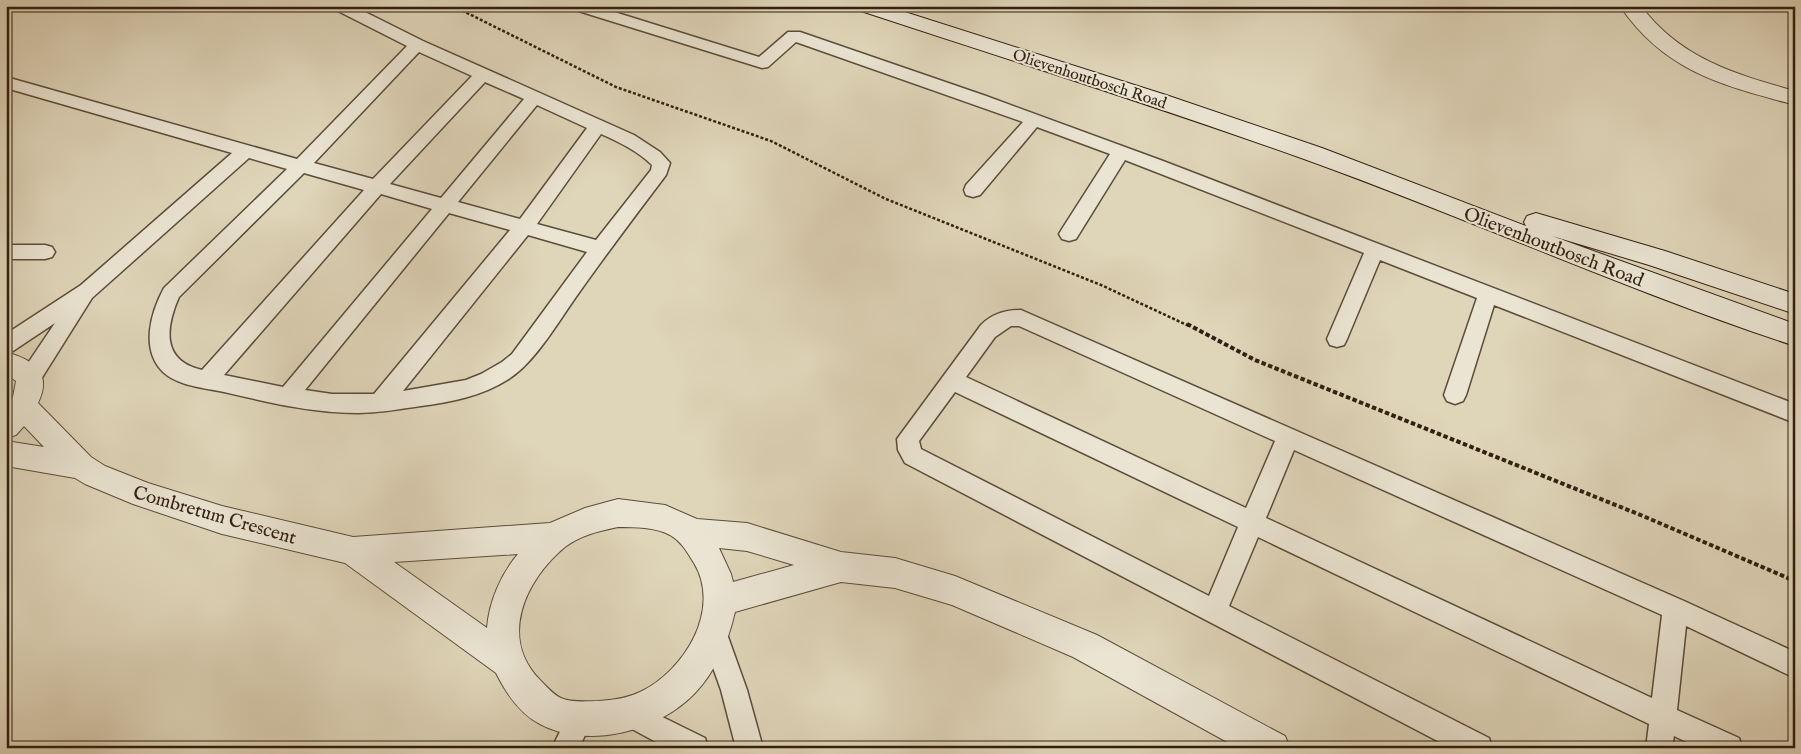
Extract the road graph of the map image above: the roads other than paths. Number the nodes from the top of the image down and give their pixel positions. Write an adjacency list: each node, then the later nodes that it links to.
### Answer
1 (340, 6): 5 (lane)
2 (578, 6): 10 (lane)
3 (865, 6): 14 (street, Olievenhoutbosch Road)
4 (1630, 6): 9 (street)
5 (417, 45): 6 (lane); 15 (lane)
6 (483, 74): 8 (lane); 16 (lane)
7 (6, 82): 12 (lane)
8 (535, 97): 11 (lane); 18 (lane)
9 (1795, 98)
10 (1034, 120): 13 (lane); 17 (lane)
11 (598, 126): 19 (lane); 21 (lane)
12 (246, 151): 15 (lane); 26 (lane)
13 (1121, 152): 20 (lane); 22 (lane)
14 (1314, 154): 25 (street, Olievenhoutbosch Road); 30 (street, Olievenhoutbosch Road)
15 (301, 166): 16 (lane); 35 (lane)
16 (377, 187): 18 (lane); 35 (lane)
17 (972, 190)
18 (446, 206): 19 (lane); 38 (lane)
19 (524, 227): 21 (lane); 39 (lane)
20 (1069, 234)
21 (600, 248): 39 (lane)
22 (1375, 250): 27 (lane); 31 (lane)
23 (6, 252): 24 (lane)
24 (45, 252)
25 (1656, 258): 28 (street, Olievenhoutbosch Road); 29 (street)
26 (88, 290): 32 (lane); 34 (lane)
27 (1488, 294): 37 (lane); 40 (lane)
28 (1795, 304)
29 (1795, 309)
30 (1795, 335)
31 (1337, 339)
32 (6, 345)
33 (6, 363): 34 (street)
34 (30, 378): 41 (street)
35 (207, 379): 38 (lane)
36 (951, 380): 42 (lane); 45 (lane); 52 (lane)
37 (1455, 395)
38 (288, 396): 39 (lane)
39 (380, 403)
40 (1795, 414)
41 (15, 417): 44 (street, Combretum Crescent)
42 (1288, 437): 45 (lane); 51 (lane)
43 (6, 454): 44 (street, Combretum Crescent)
44 (81, 466): 48 (street, Combretum Crescent)
45 (1252, 522): 52 (lane); 57 (lane)
46 (691, 532): 47 (street); 49 (street); 50 (street)
47 (555, 537): 48 (street, Combretum Crescent); 54 (street)
48 (354, 551): 54 (street, Combretum Crescent)
49 (842, 567): 50 (street); 62 (street)
50 (721, 601): 53 (street)
51 (1675, 609): 55 (lane); 57 (lane)
52 (1214, 611): 63 (lane)
53 (714, 634): 56 (street); 61 (lane)
54 (506, 661): 58 (street)
55 (1795, 665)
56 (630, 714): 58 (street); 60 (lane)
57 (1662, 715): 64 (lane); 65 (lane)
58 (580, 718): 59 (lane)
59 (565, 748)
60 (695, 748)
61 (750, 748)
62 (1273, 748)
63 (1480, 748)
64 (1659, 748)
65 (1729, 748)

